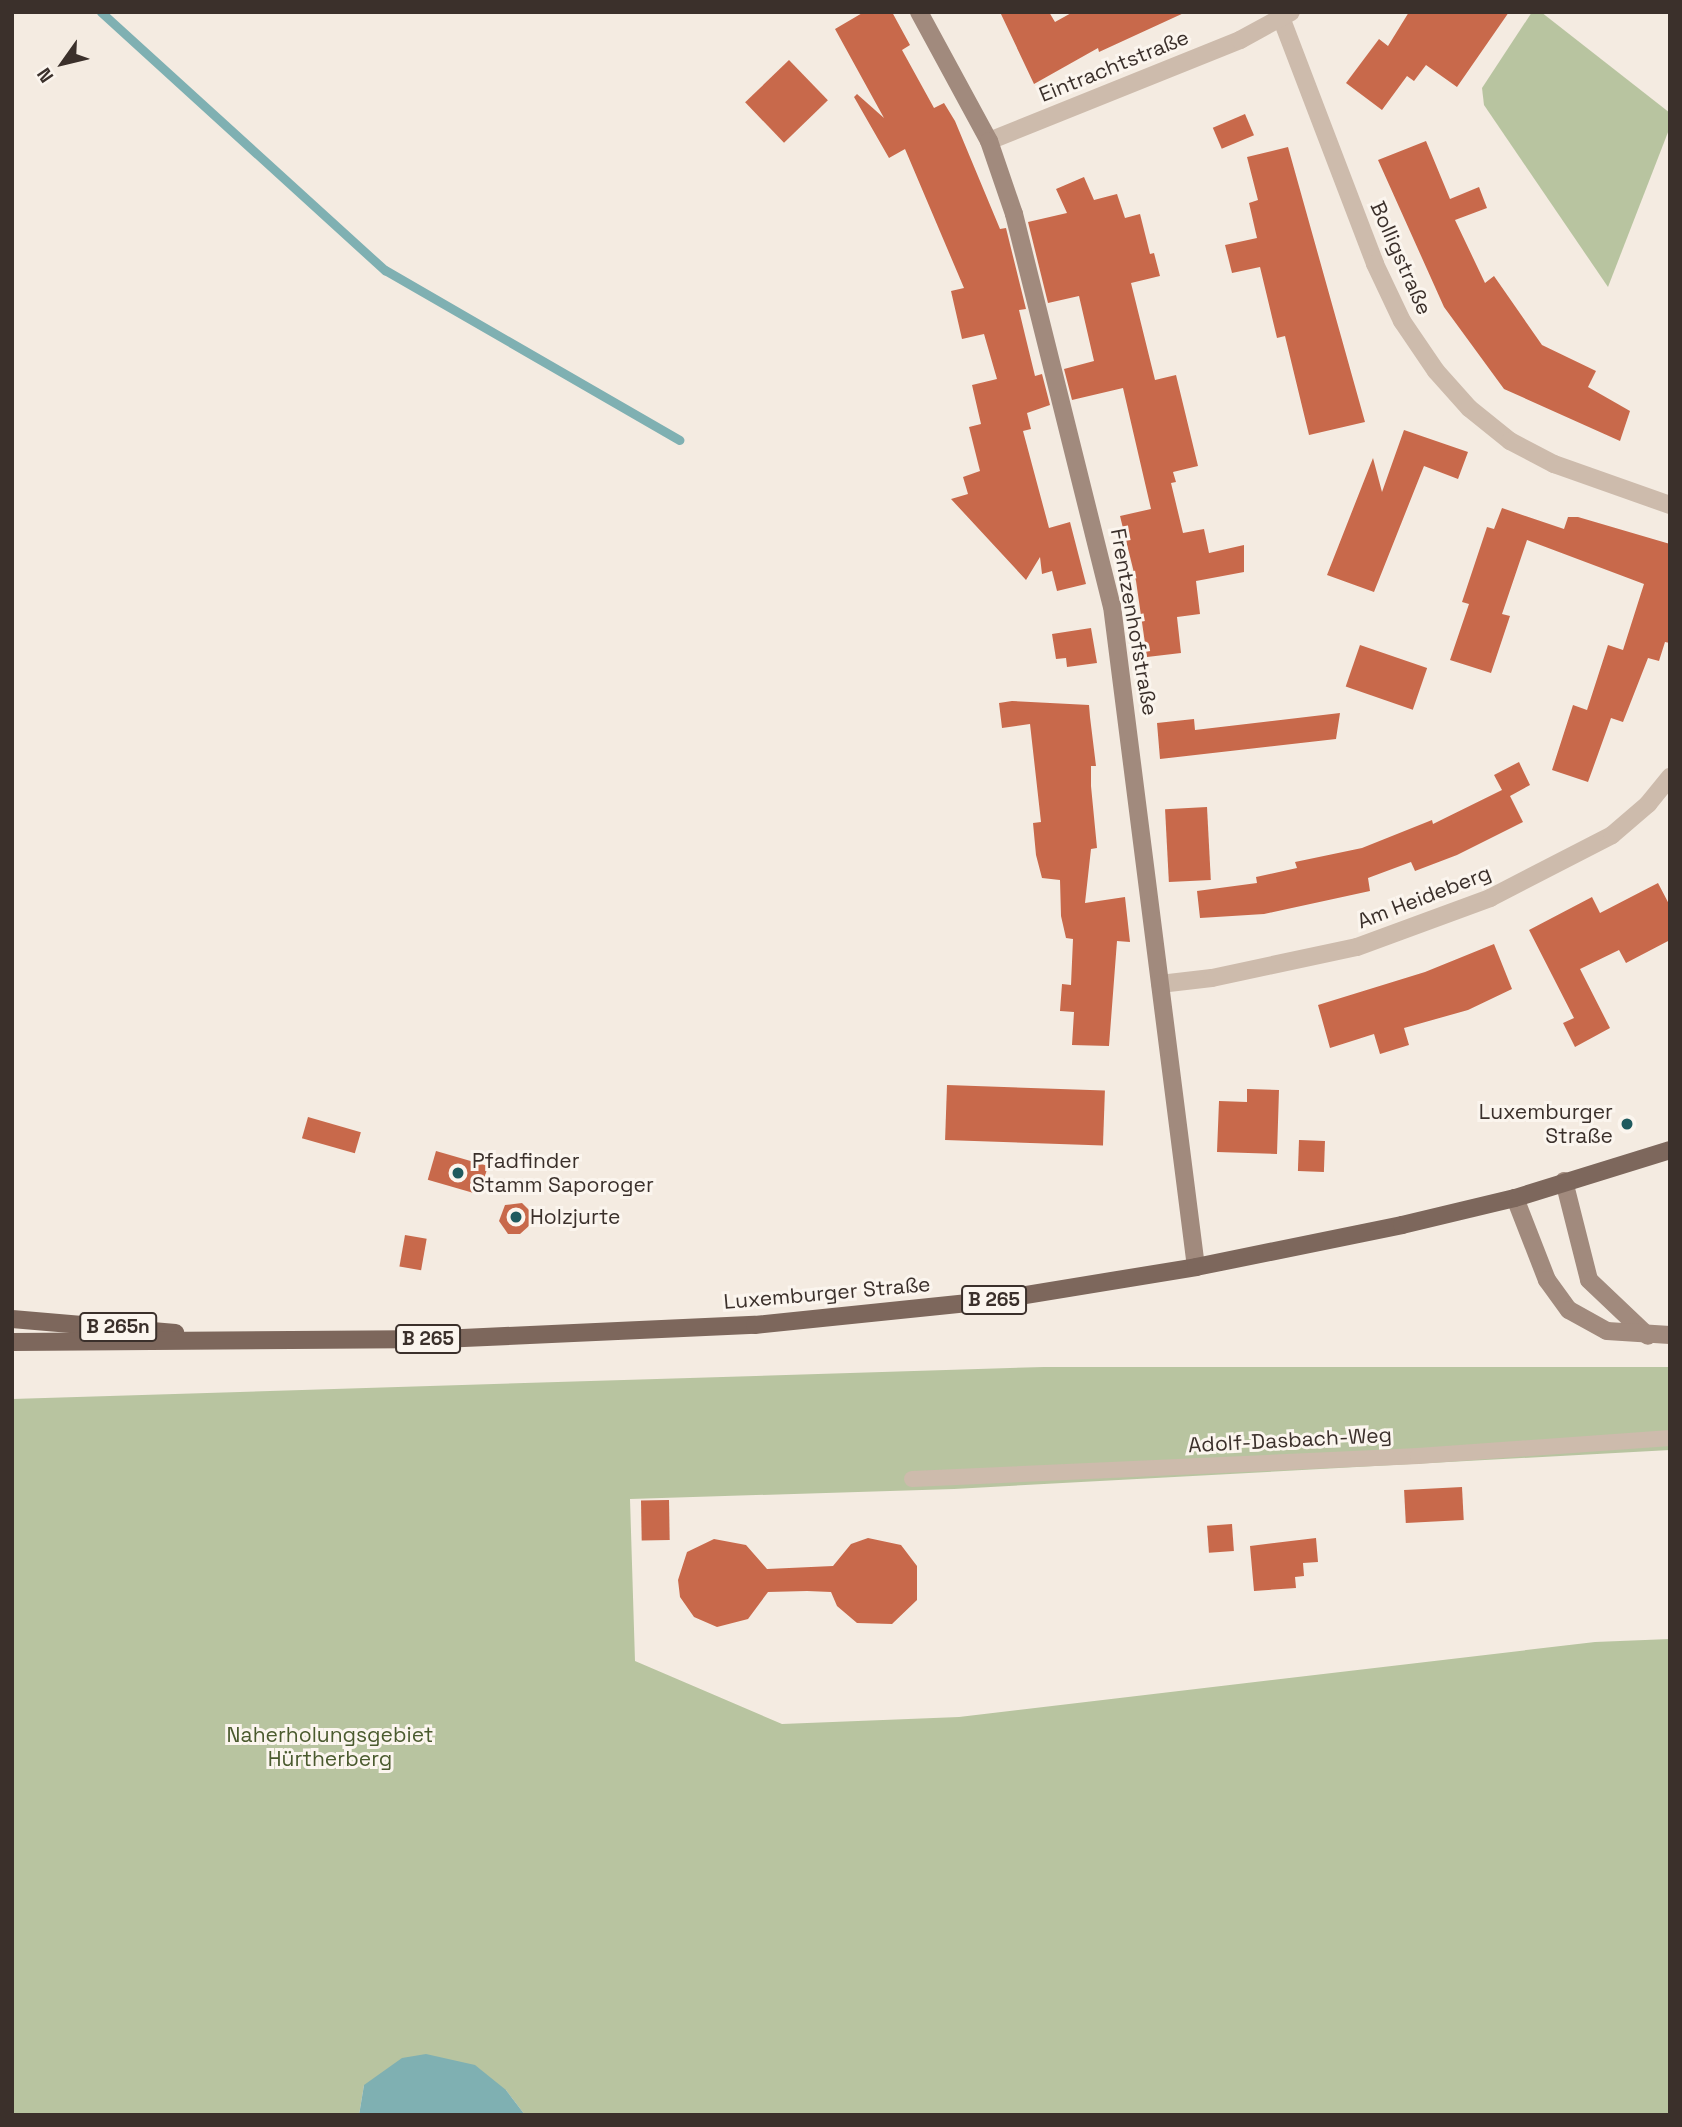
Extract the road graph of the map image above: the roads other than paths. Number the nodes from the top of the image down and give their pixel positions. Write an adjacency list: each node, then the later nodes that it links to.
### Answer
1 (919, 12): 3 (street, Frentzenhofstraße)
2 (1287, 16): 3 (street, Eintrachtstraße); 4 (street, Bolligstraße)
3 (989, 141): 6 (street, Frentzenhofstraße)
4 (1670, 505)
5 (1670, 777): 6 (street, Am Heideberg)
6 (1160, 984): 10 (street, Frentzenhofstraße)
7 (1670, 1150): 8 (main road, Luxemburger Straße / B 265)
8 (1564, 1181): 9 (main road, Luxemburger Straße / B 265); 13 (street)
9 (1515, 1198): 10 (main road, Luxemburger Straße / B 265); 13 (street)
10 (1196, 1268): 14 (main road, Luxemburger Straße / B 265)
11 (12, 1319): 14 (main road, B 265n)
12 (1670, 1335): 13 (street)
13 (1648, 1336)
14 (224, 1340): 15 (main road, B 265n)
15 (12, 1342)
16 (1670, 1438): 17 (lane, Adolf-Dasbach-Weg)
17 (912, 1479)

